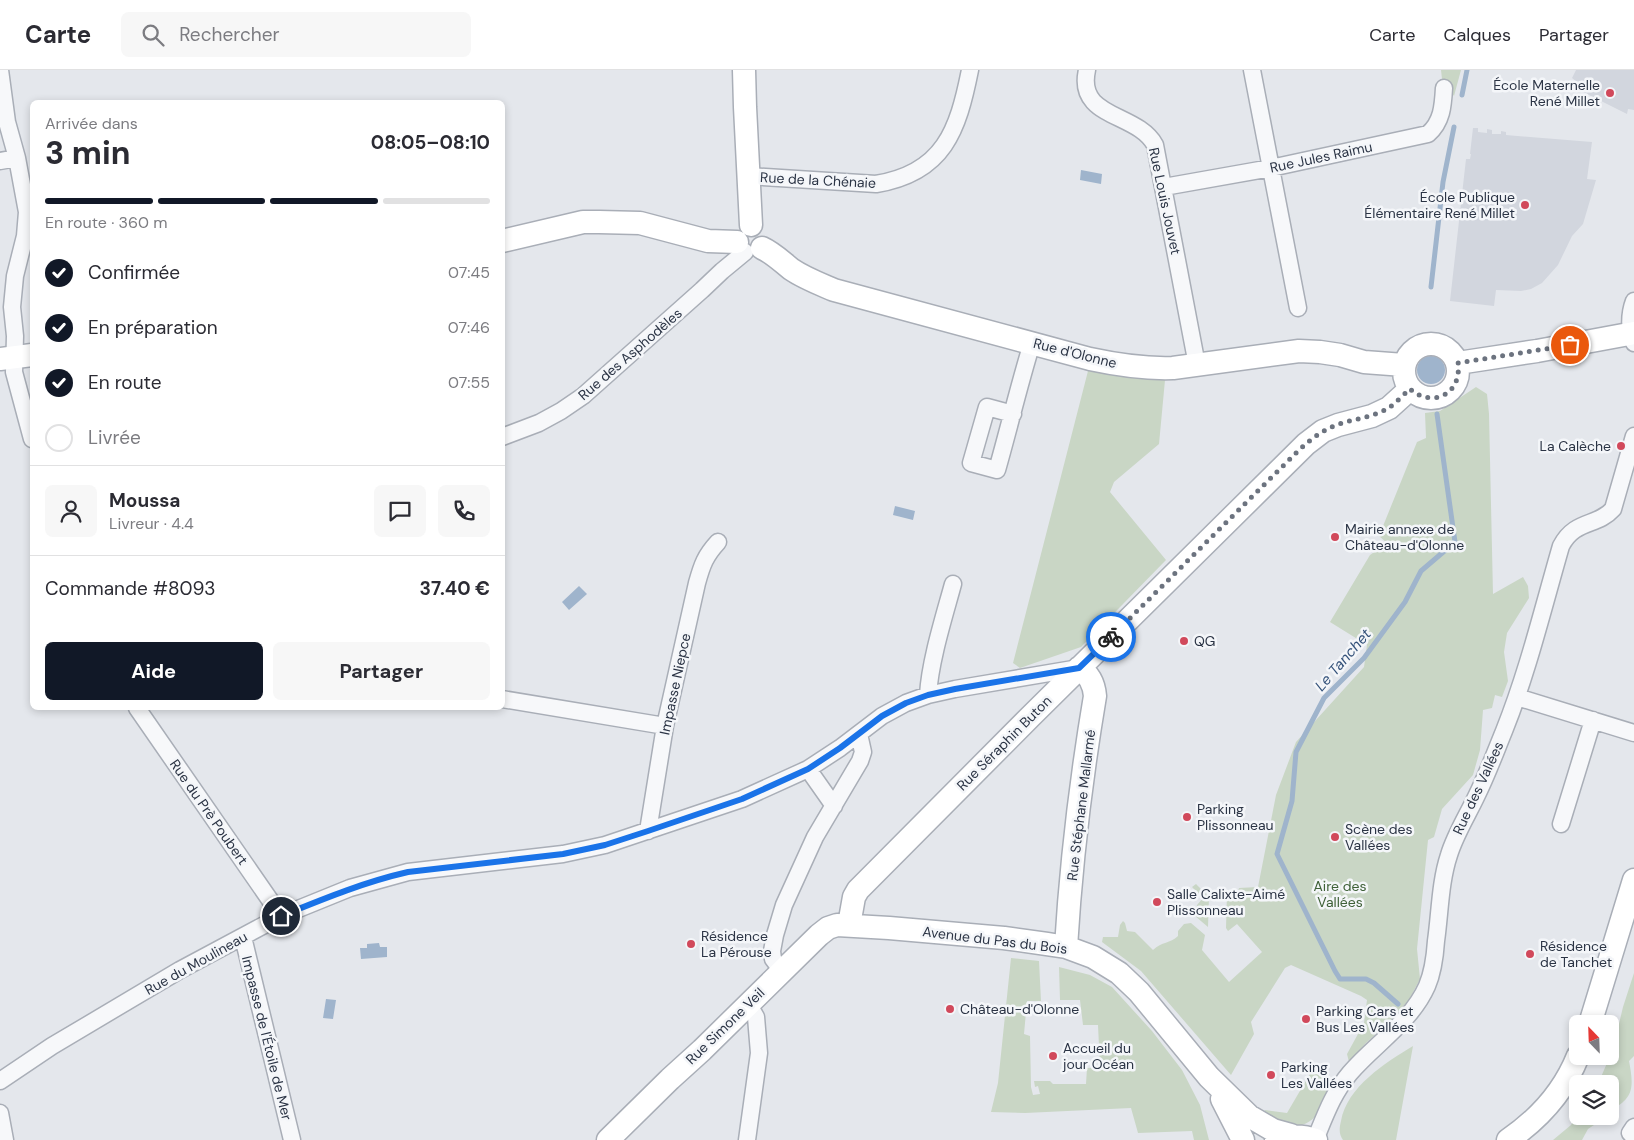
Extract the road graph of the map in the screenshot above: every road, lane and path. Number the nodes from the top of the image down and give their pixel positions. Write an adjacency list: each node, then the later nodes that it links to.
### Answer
1 (0, 70): 7 (street)
2 (744, 70): 10 (street)
3 (970, 70): 10 (street, Rue de la Chénaie)
4 (1087, 70): 11 (street, Rue Louis Jouvet)
5 (1252, 70): 9 (street)
6 (1444, 88): 9 (street, Rue Jules Raimu)
7 (17, 158): 8 (street); 18 (street)
8 (0, 161)
9 (1271, 168): 11 (street, Rue Jules Raimu); 15 (street)
10 (748, 176): 13 (street)
11 (1164, 187): 20 (street, Rue Louis Jouvet)
12 (505, 240): 13 (street)
13 (749, 242): 17 (street, Rue d'Olonne); 25 (street, Rue des Asphodèles)
14 (1634, 300): 16 (street)
15 (1298, 308)
16 (1633, 336): 19 (street)
17 (1032, 343): 20 (street, Rue d'Olonne); 23 (street)
18 (15, 357): 24 (street)
19 (1458, 363): 21 (street); 22 (street)
20 (1197, 365): 21 (street, Rue d'Olonne)
21 (1404, 365): 22 (street)
22 (1410, 389): 29 (street, Rue Séraphin Buton)
23 (1012, 414)
24 (30, 432)
25 (505, 436)
26 (1634, 436): 33 (street, Rue des Vallées)
27 (718, 542): 37 (street, Impasse Niepce)
28 (953, 584): 31 (street)
29 (1079, 668): 30 (street, Rue du Moulineau); 32 (street, Rue Séraphin Buton); 48 (street, Rue Stéphane Mallarmé)
30 (1009, 679): 31 (street, Rue du Moulineau); 32 (street, Rue du Moulineau)
31 (928, 695): 39 (street, Rue du Moulineau)
32 (1051, 696): 46 (street, Rue Séraphin Buton)
33 (1517, 697): 36 (street); 62 (street, Rue des Vallées)
34 (505, 699): 37 (street)
35 (138, 710): 45 (street, Rue du Prè Poubert)
36 (1592, 720): 38 (street); 42 (street)
37 (665, 726): 43 (street, Impasse Niepce)
38 (1634, 733)
39 (859, 734): 40 (street, Rue du Moulineau); 41 (street)
40 (808, 769): 41 (street); 43 (street, Rue du Moulineau)
41 (834, 806): 49 (street)
42 (1560, 824)
43 (648, 831): 45 (street, Rue du Moulineau)
44 (1634, 880): 51 (street)
45 (281, 916): 47 (street, Rue du Moulineau)
46 (848, 925): 48 (street, Avenue du Pas du Bois); 49 (street, Rue Simone Veil)
47 (243, 936): 54 (street, Rue du Moulineau); 58 (street, Impasse de l'Étoile de Mer)
48 (1066, 947): 53 (street, Avenue du Pas du Bois)
49 (782, 971): 50 (street, Rue Simone Veil)
50 (749, 1005): 59 (street, Rue Simone Veil); 60 (street)
51 (1593, 1015)
52 (1574, 1065): 63 (street)
53 (1209, 1077): 56 (street, Avenue du Pas du Bois); 61 (street, Avenue du Pas du Bois)
54 (0, 1081)
55 (0, 1113): 57 (street)
56 (1284, 1138): 62 (street, Avenue du Pas du Bois)
57 (5, 1140)
58 (292, 1140)
59 (608, 1140)
60 (747, 1140)
61 (1243, 1140)
62 (1316, 1140)
63 (1508, 1140)

